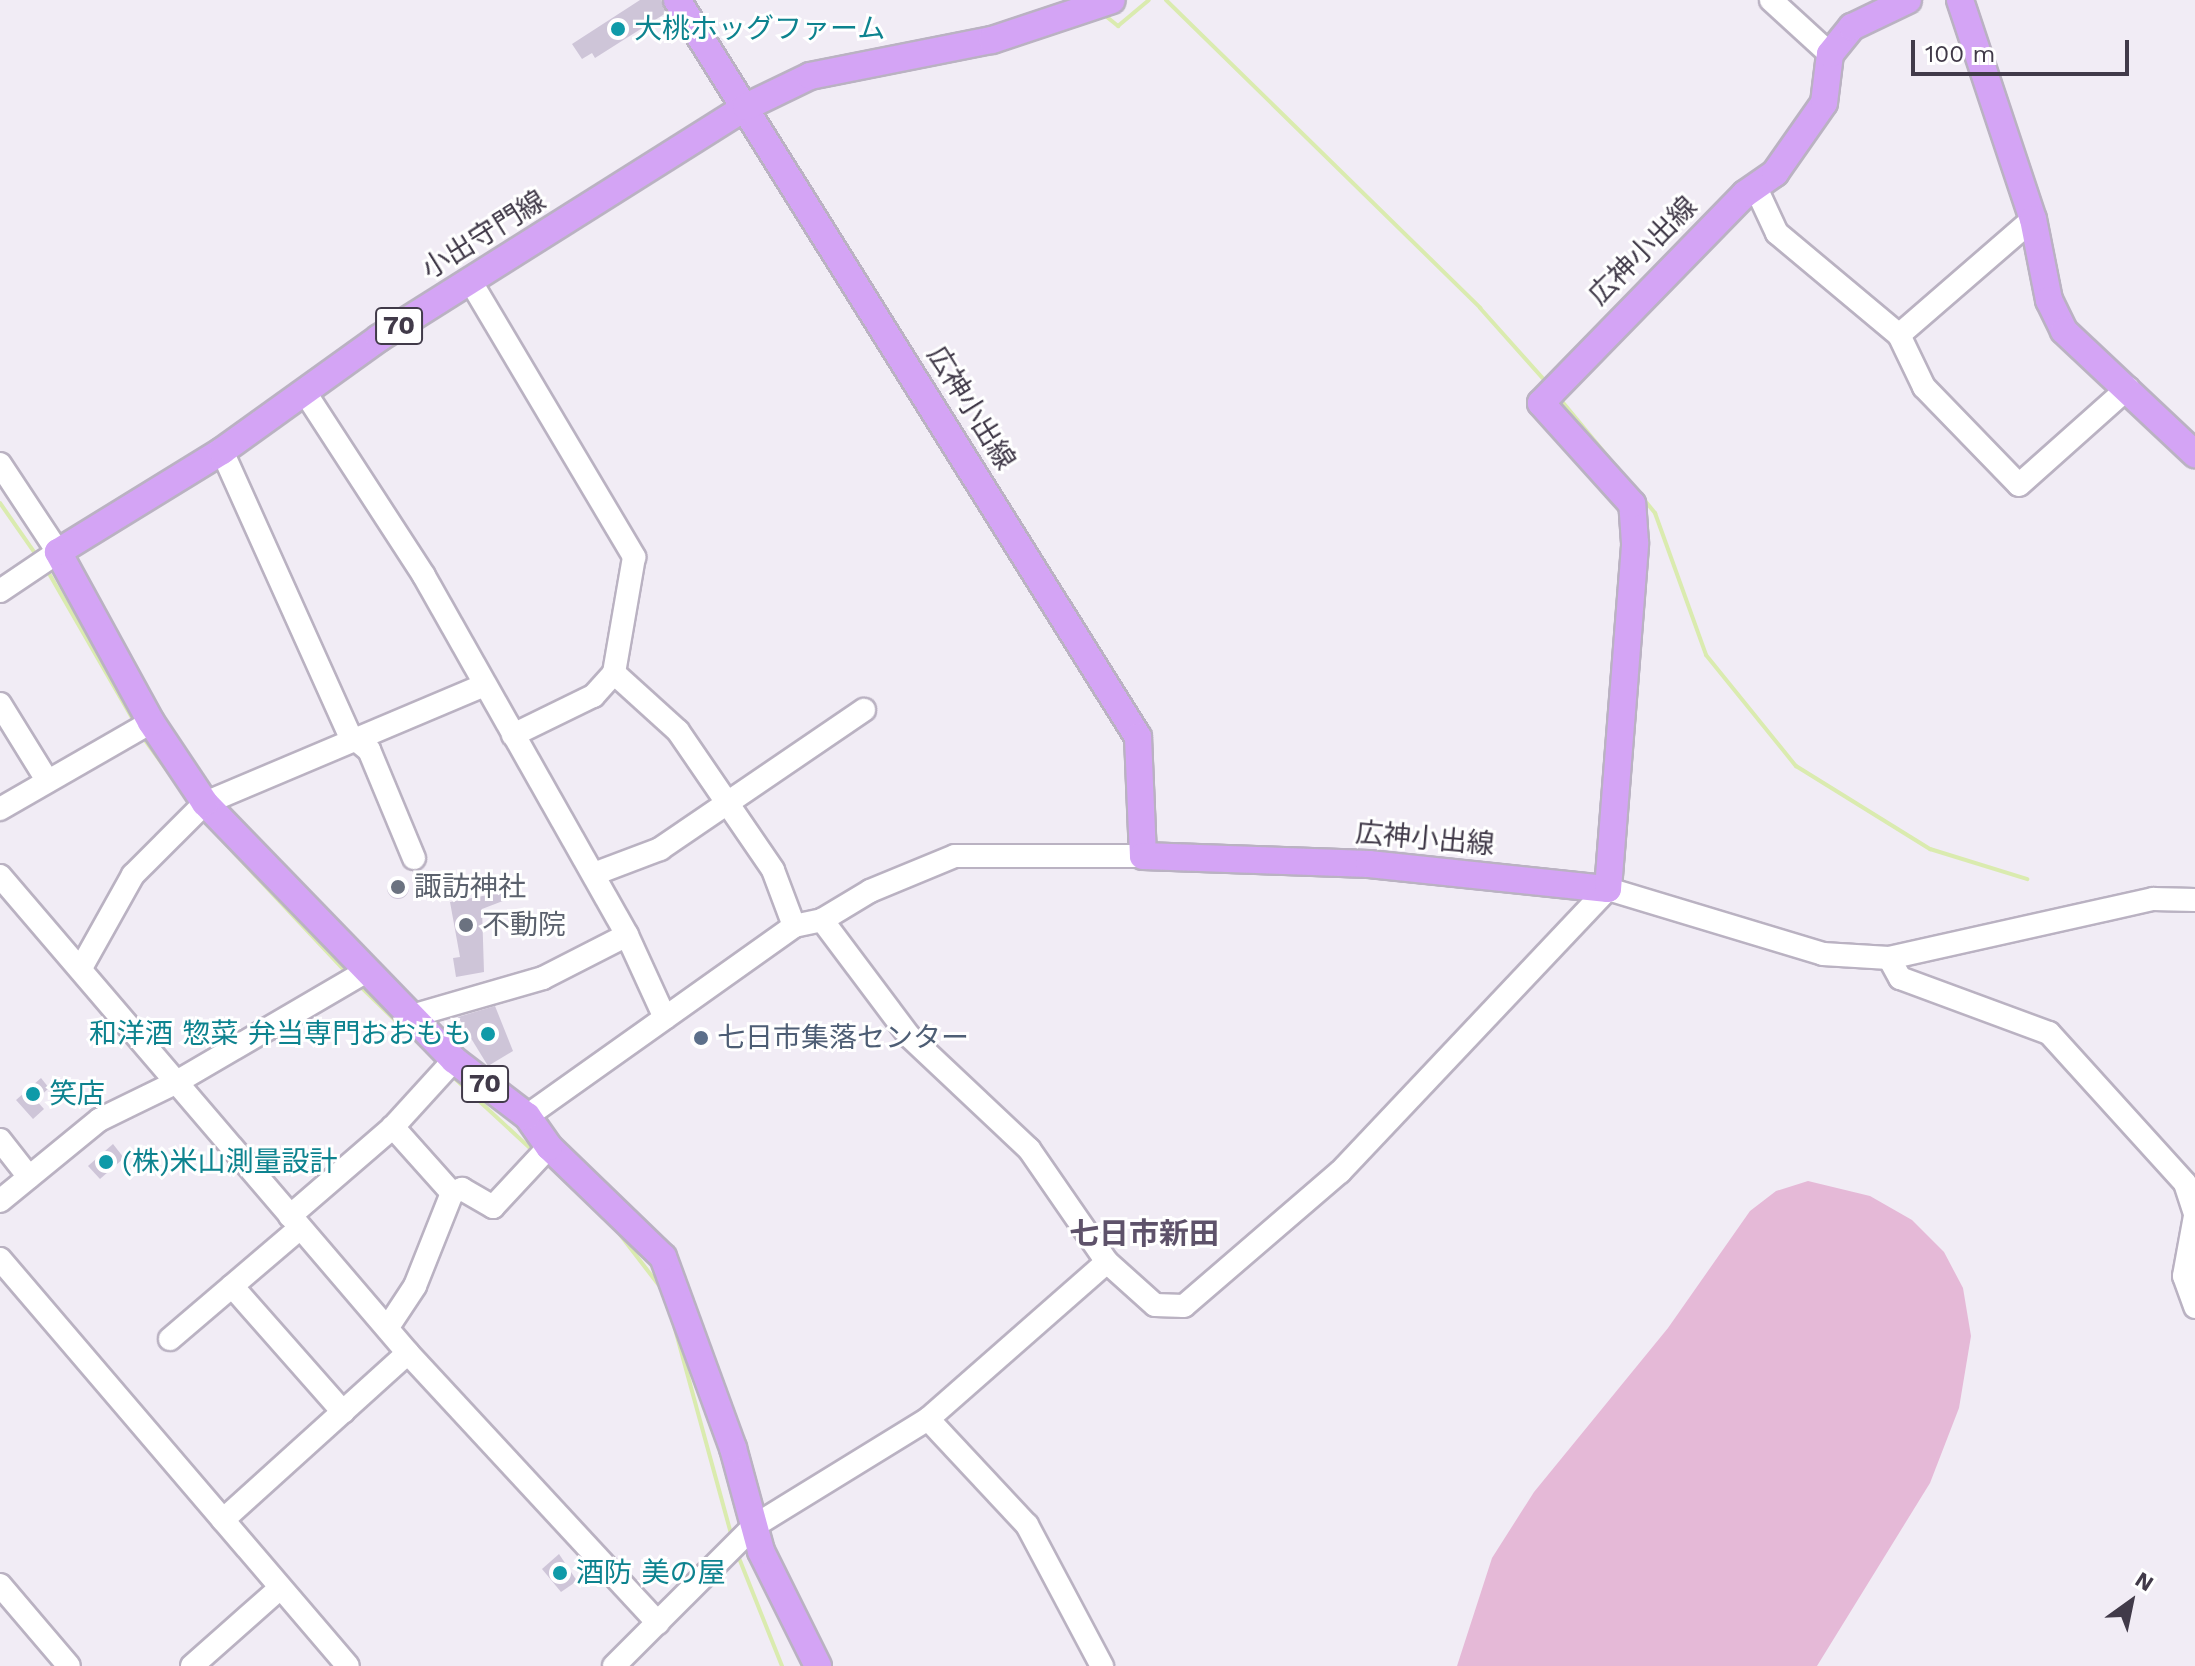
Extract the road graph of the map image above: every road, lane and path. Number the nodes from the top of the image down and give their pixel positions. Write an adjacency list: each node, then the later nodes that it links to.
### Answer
1 (677, 0): 7 (main road, 広神小出線)
2 (1112, 0): 7 (main road, 70)
3 (1771, 0): 6 (street)
4 (1908, 0): 6 (main road)
5 (1960, 0): 9 (main road)
6 (1830, 54): 8 (main road, 広神小出線)
7 (746, 107): 10 (main road, 小出守門線 / 70); 30 (main road, 広神小出線)
8 (1756, 188): 11 (street); 34 (main road, 広神小出線)
9 (2033, 219): 11 (street); 12 (main road)
10 (471, 282): 13 (main road, 小出守門線 / 70); 19 (street)
11 (1899, 335): 12 (street)
12 (2128, 388): 15 (main road)
13 (306, 394): 14 (main road, 小出守門線 / 70); 20 (street)
14 (222, 451): 17 (main road, 小出守門線 / 70); 25 (street)
15 (2195, 454)
16 (0, 464): 17 (street)
17 (58, 552): 18 (street); 23 (main road, 70)
18 (0, 591)
19 (614, 673): 24 (street); 28 (street)
20 (484, 685): 24 (street); 25 (street)
21 (0, 704): 26 (street)
22 (864, 710): 28 (street)
23 (151, 722): 26 (street); 27 (main road, 70)
24 (513, 735): 32 (street)
25 (358, 739): 27 (street); 31 (street)
26 (47, 780): 29 (street)
27 (205, 803): 40 (street); 41 (main road, 70)
28 (728, 806): 32 (street); 37 (street)
29 (0, 809)
30 (1143, 856): 34 (main road, 広神小出線); 36 (street)
31 (414, 858)
32 (594, 874): 38 (street)
33 (0, 876): 40 (street)
34 (1608, 889): 39 (street); 56 (street)
35 (2195, 900): 39 (street)
36 (822, 920): 37 (street); 56 (street)
37 (794, 926): 43 (street)
38 (627, 935): 42 (street); 43 (street)
39 (1889, 958): 53 (street)
40 (81, 968): 45 (street)
41 (365, 972): 42 (main road, 70); 45 (street)
42 (415, 1015): 44 (main road, 70)
43 (665, 1018): 46 (street)
44 (454, 1060): 46 (main road, 70); 47 (street)
45 (175, 1083): 50 (street); 54 (street)
46 (527, 1116): 49 (main road, 70)
47 (393, 1127): 51 (street); 54 (street)
48 (0, 1140): 50 (street)
49 (549, 1147): 51 (street); 65 (main road, 70)
50 (29, 1177): 52 (street)
51 (452, 1193): 59 (street)
52 (0, 1201)
53 (2195, 1215): 58 (street)
54 (295, 1222): 57 (street); 59 (street)
55 (0, 1259): 64 (street)
56 (1107, 1262): 63 (street)
57 (232, 1286): 60 (street); 62 (street)
58 (2195, 1307)
59 (388, 1327): 61 (street)
60 (170, 1339)
61 (408, 1353): 62 (street); 68 (street)
62 (343, 1412): 64 (street)
63 (928, 1419): 65 (street); 74 (street)
64 (223, 1520): 67 (street)
65 (754, 1526): 68 (street); 73 (main road, 70)
66 (0, 1585): 69 (street)
67 (279, 1589): 70 (street); 71 (street)
68 (658, 1623): 72 (street)
69 (69, 1666)
70 (192, 1666)
71 (348, 1666)
72 (614, 1666)
73 (818, 1666)
74 (1102, 1666)

